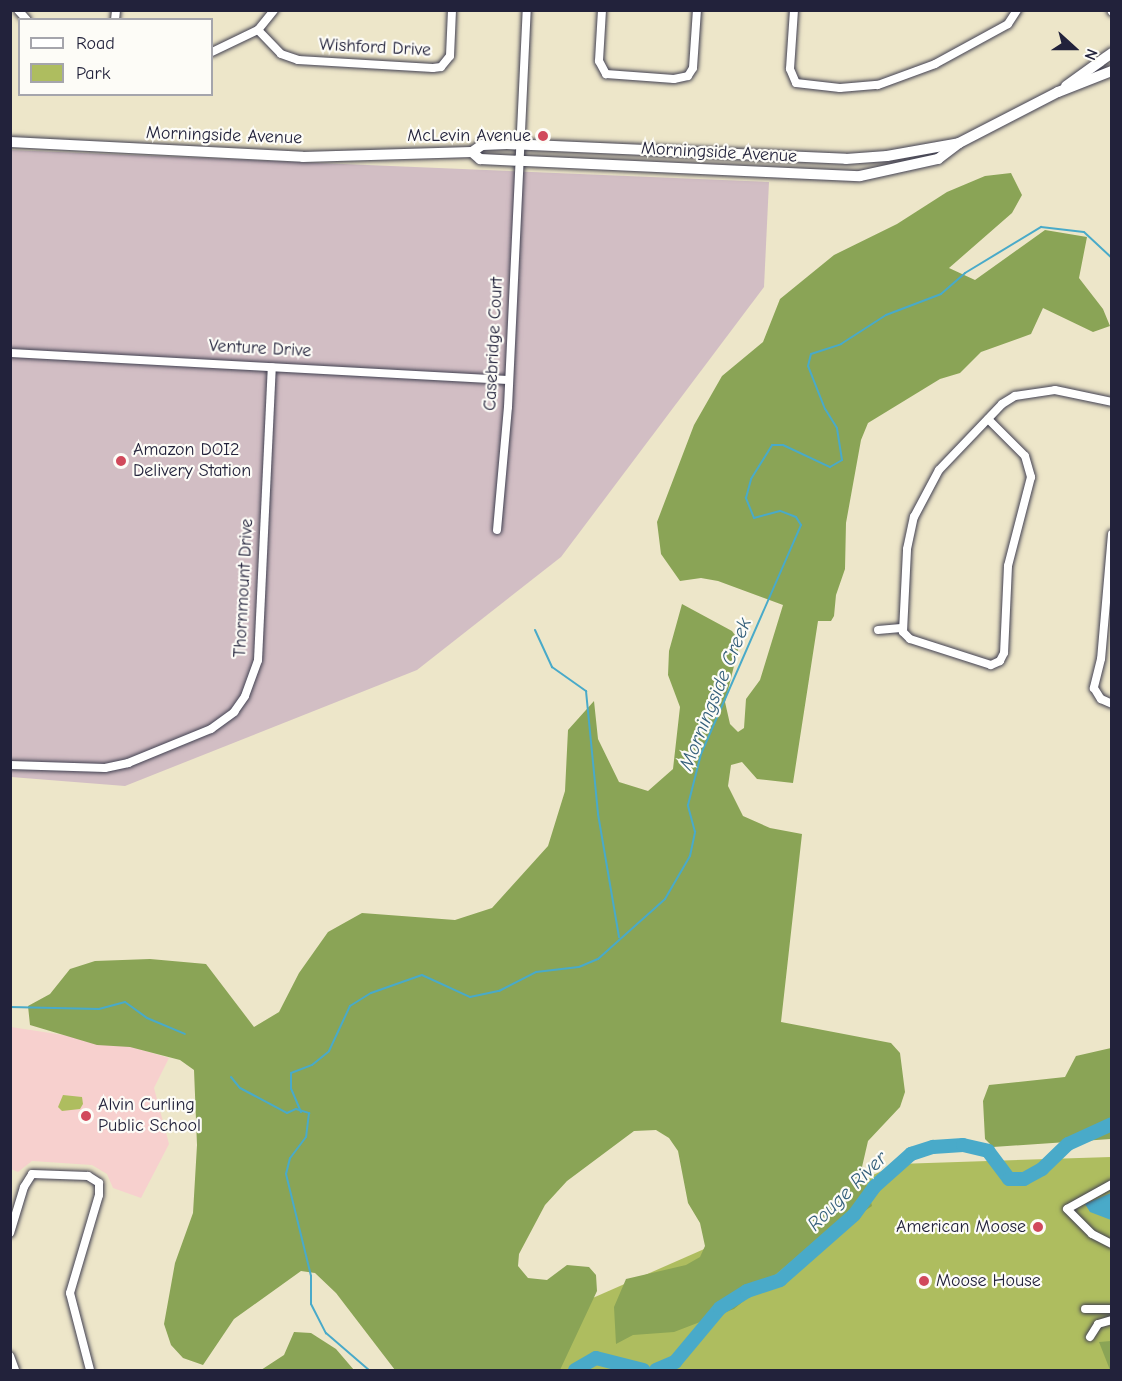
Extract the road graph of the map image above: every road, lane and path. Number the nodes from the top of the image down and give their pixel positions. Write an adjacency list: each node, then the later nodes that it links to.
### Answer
1 (274, 10): 8 (street)
2 (452, 10): 8 (street, Wishford Drive)
3 (528, 10): 15 (street)
4 (602, 10): 5 (street)
5 (697, 10)
6 (794, 10): 7 (street)
7 (1017, 10)
8 (258, 30): 9 (street)
9 (213, 52)
10 (1112, 53): 12 (main road, Morningside Avenue)
11 (1112, 70): 12 (main road, Morningside Avenue)
12 (1058, 92): 14 (main road, Morningside Avenue)
13 (10, 142): 16 (main road, Morningside Avenue)
14 (959, 143): 15 (main road, Morningside Avenue); 17 (main road, Morningside Avenue)
15 (520, 144): 16 (main road, Morningside Avenue); 17 (street)
16 (472, 152): 17 (main road, Morningside Avenue)
17 (520, 160): 20 (street, Casebridge Court)
18 (10, 353): 19 (street, Venture Drive)
19 (272, 367): 20 (street, Venture Drive); 28 (street, Thornmount Drive)
20 (508, 380): 23 (street, Casebridge Court)
21 (1112, 402): 22 (street)
22 (988, 419): 25 (street); 25 (street)
23 (497, 530)
24 (1112, 534): 27 (street)
25 (902, 628): 26 (street)
26 (879, 630)
27 (1112, 704)
28 (10, 765)
29 (1112, 1184): 31 (street)
30 (10, 1233): 38 (street)
31 (1112, 1244)
32 (1112, 1309): 34 (street)
33 (1112, 1320): 34 (street)
34 (1098, 1324): 35 (street)
35 (1090, 1337)
36 (10, 1356): 37 (street)
37 (15, 1371)
38 (90, 1371)

